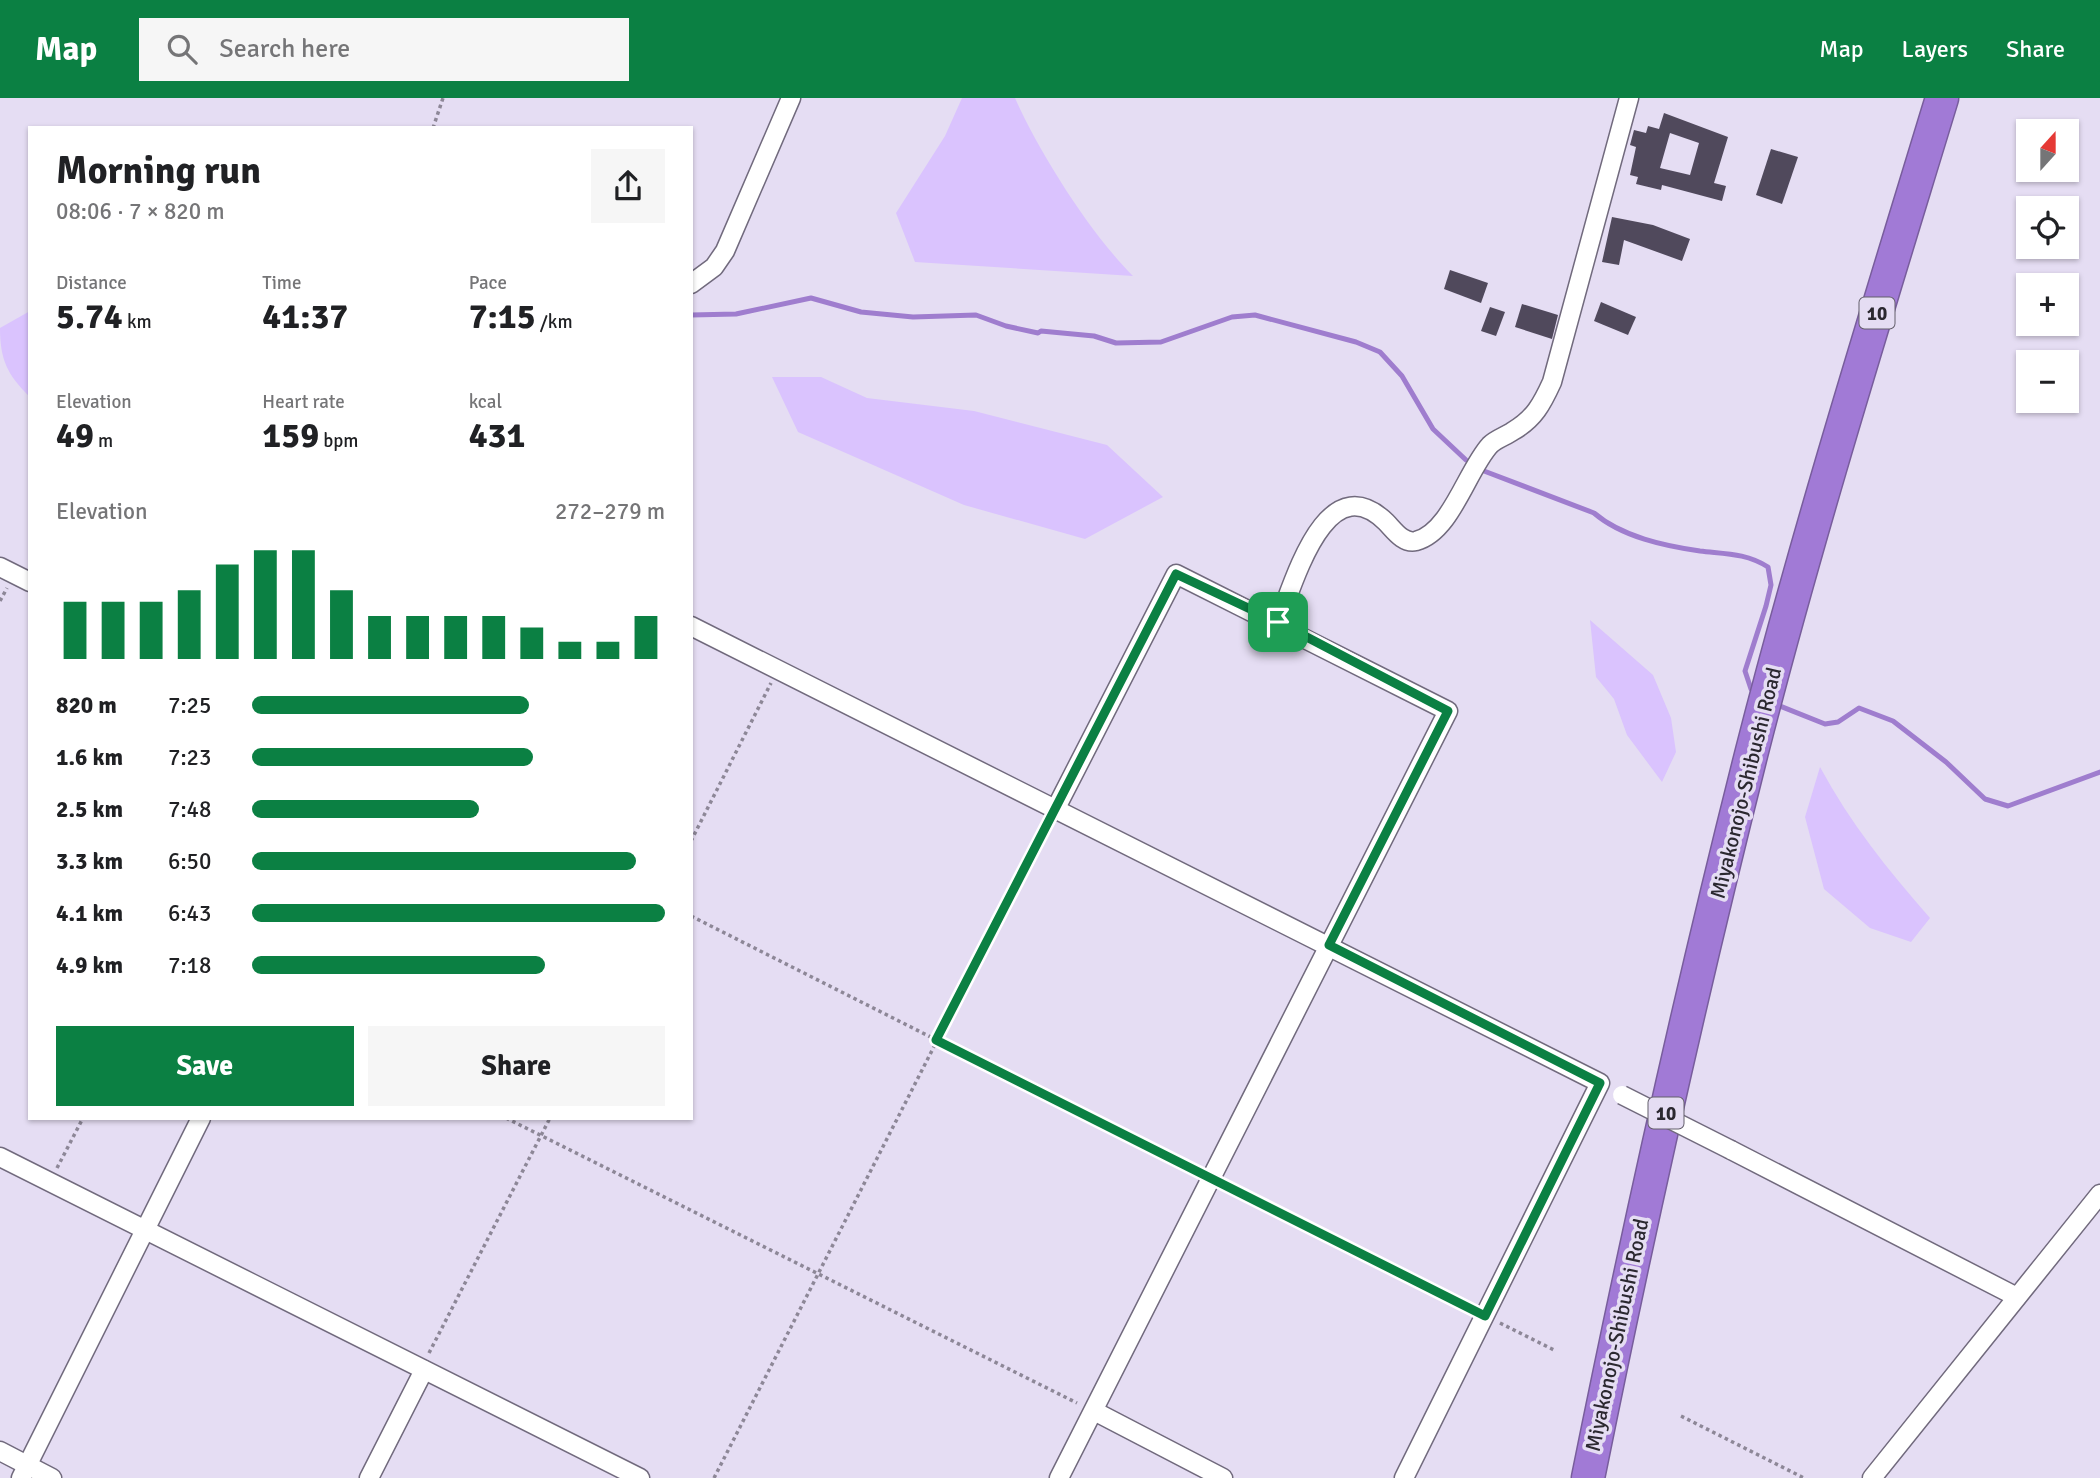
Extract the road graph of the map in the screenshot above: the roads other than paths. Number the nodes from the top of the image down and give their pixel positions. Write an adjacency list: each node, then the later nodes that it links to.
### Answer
1 (791, 98): 4 (street)
2 (1629, 98): 7 (street)
3 (1942, 98): 27 (highway, Miyakonojo-Shibushi Road / 10)
4 (693, 283)
5 (0, 567): 6 (street)
6 (28, 581)
7 (1278, 622): 9 (street); 10 (street)
8 (693, 627): 9 (street)
9 (1056, 808): 10 (street)
10 (1329, 945): 11 (street); 18 (street)
11 (1600, 1083): 16 (street, bridge); 26 (street)
12 (200, 1120): 15 (street)
13 (0, 1157): 15 (street)
14 (2100, 1194): 16 (street)
15 (145, 1230): 17 (street); 20 (street)
16 (2017, 1297): 28 (street)
17 (423, 1369): 22 (street); 23 (street)
18 (1094, 1411): 24 (street); 25 (street)
19 (0, 1451): 20 (street)
20 (25, 1472): 21 (street)
21 (52, 1478)
22 (369, 1478)
23 (640, 1478)
24 (1059, 1478)
25 (1223, 1478)
26 (1404, 1478)
27 (1588, 1478)
28 (1872, 1478)

